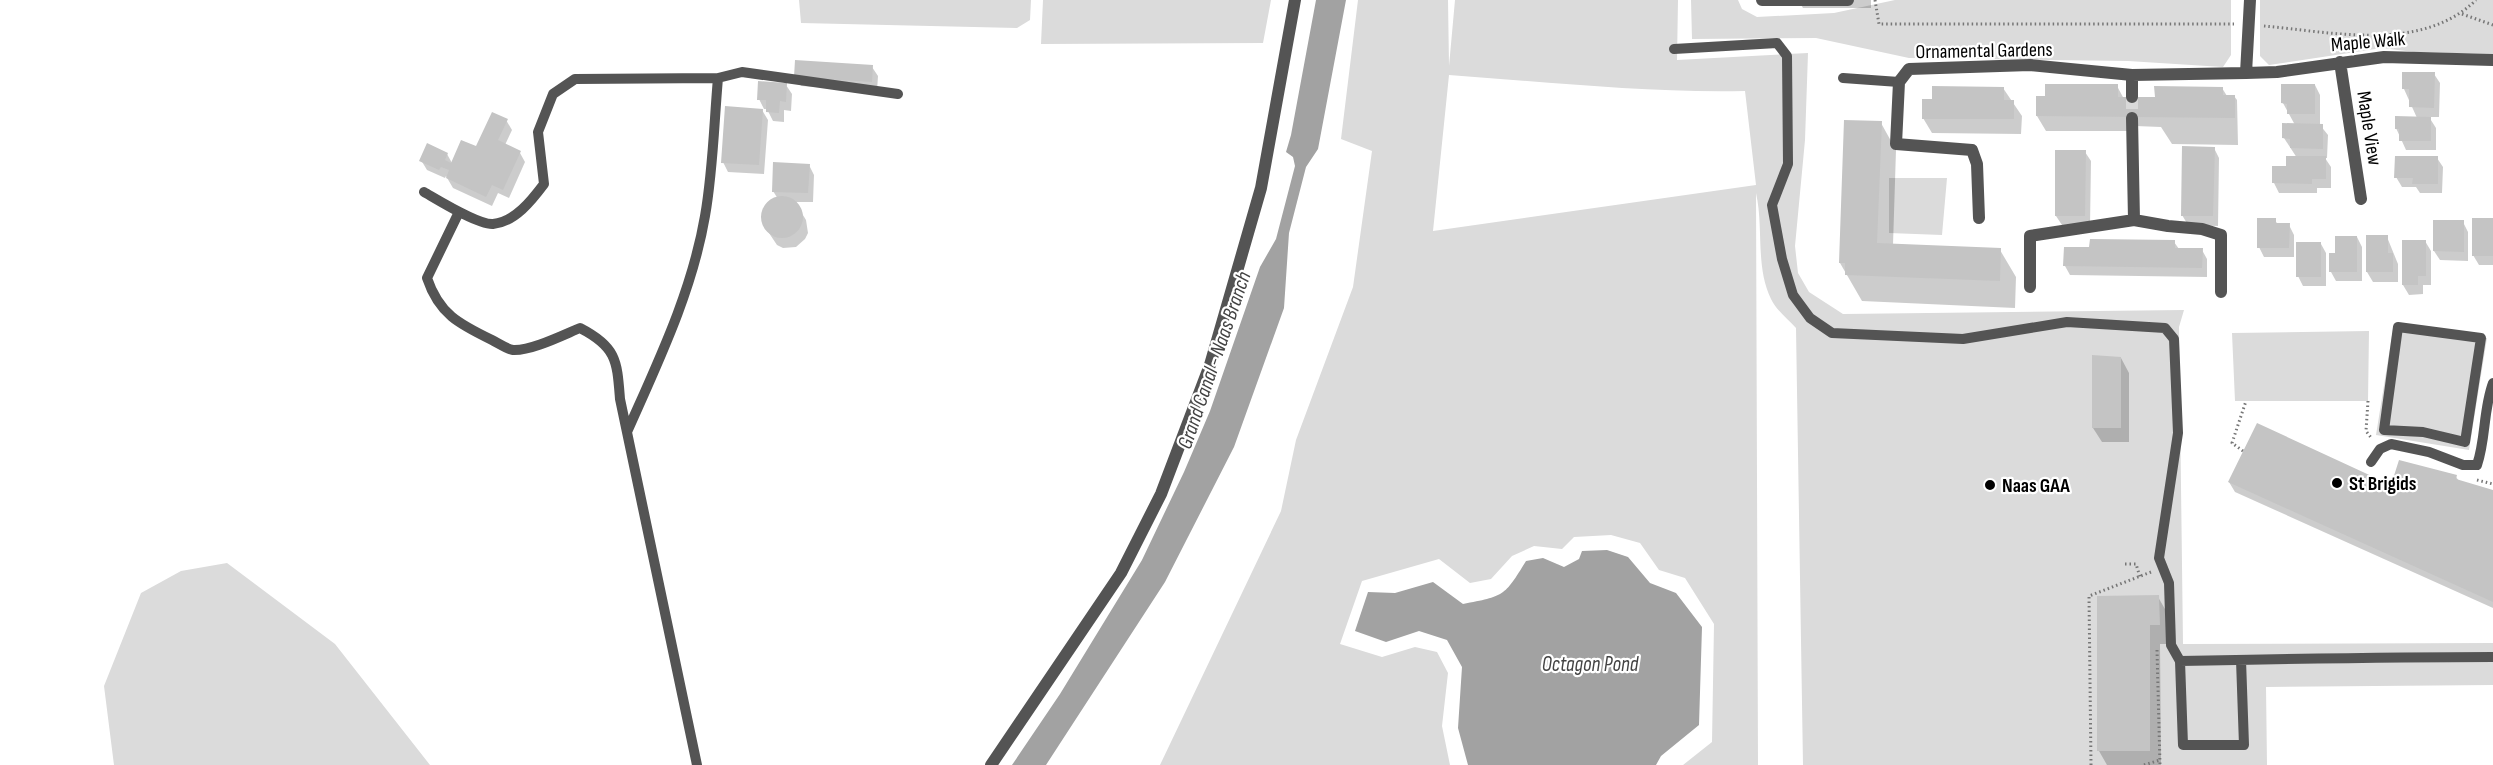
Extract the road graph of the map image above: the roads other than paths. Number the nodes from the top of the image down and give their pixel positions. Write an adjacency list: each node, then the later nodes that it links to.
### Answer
1 (1295, 0): 35 (street)
2 (1762, 0): 5 (street)
3 (1848, 0): 5 (street)
4 (2250, 0): 9 (street)
5 (1826, 1)
6 (1674, 49): 33 (lane)
7 (2493, 60): 8 (street, Maple Walk)
8 (2340, 62): 9 (street, Maple Walk); 18 (street, Maple View)
9 (2246, 73): 10 (street, Ornamental Gardens)
10 (2132, 75): 13 (street, Ornamental Gardens); 15 (street)
11 (718, 78): 14 (lane); 19 (lane); 27 (lane)
12 (1843, 78): 13 (lane)
13 (1899, 82): 20 (street, Ornamental Gardens)
14 (898, 94)
15 (2132, 97)
16 (2132, 118): 21 (street)
17 (424, 192): 19 (lane)
18 (2361, 199)
19 (459, 212): 27 (lane)
20 (1979, 218)
21 (2134, 220): 22 (street); 23 (street)
22 (2030, 287)
23 (2221, 292)
24 (2481, 338): 25 (lane); 28 (lane); 28 (lane)
25 (2493, 338)
26 (2493, 383): 29 (lane)
27 (627, 432): 34 (lane)
28 (2423, 432): 29 (lane)
29 (2429, 452): 30 (lane)
30 (2371, 462)
31 (2493, 657): 32 (lane)
32 (2241, 660): 33 (lane); 33 (lane)
33 (2180, 661)
34 (697, 765)
35 (991, 765)

